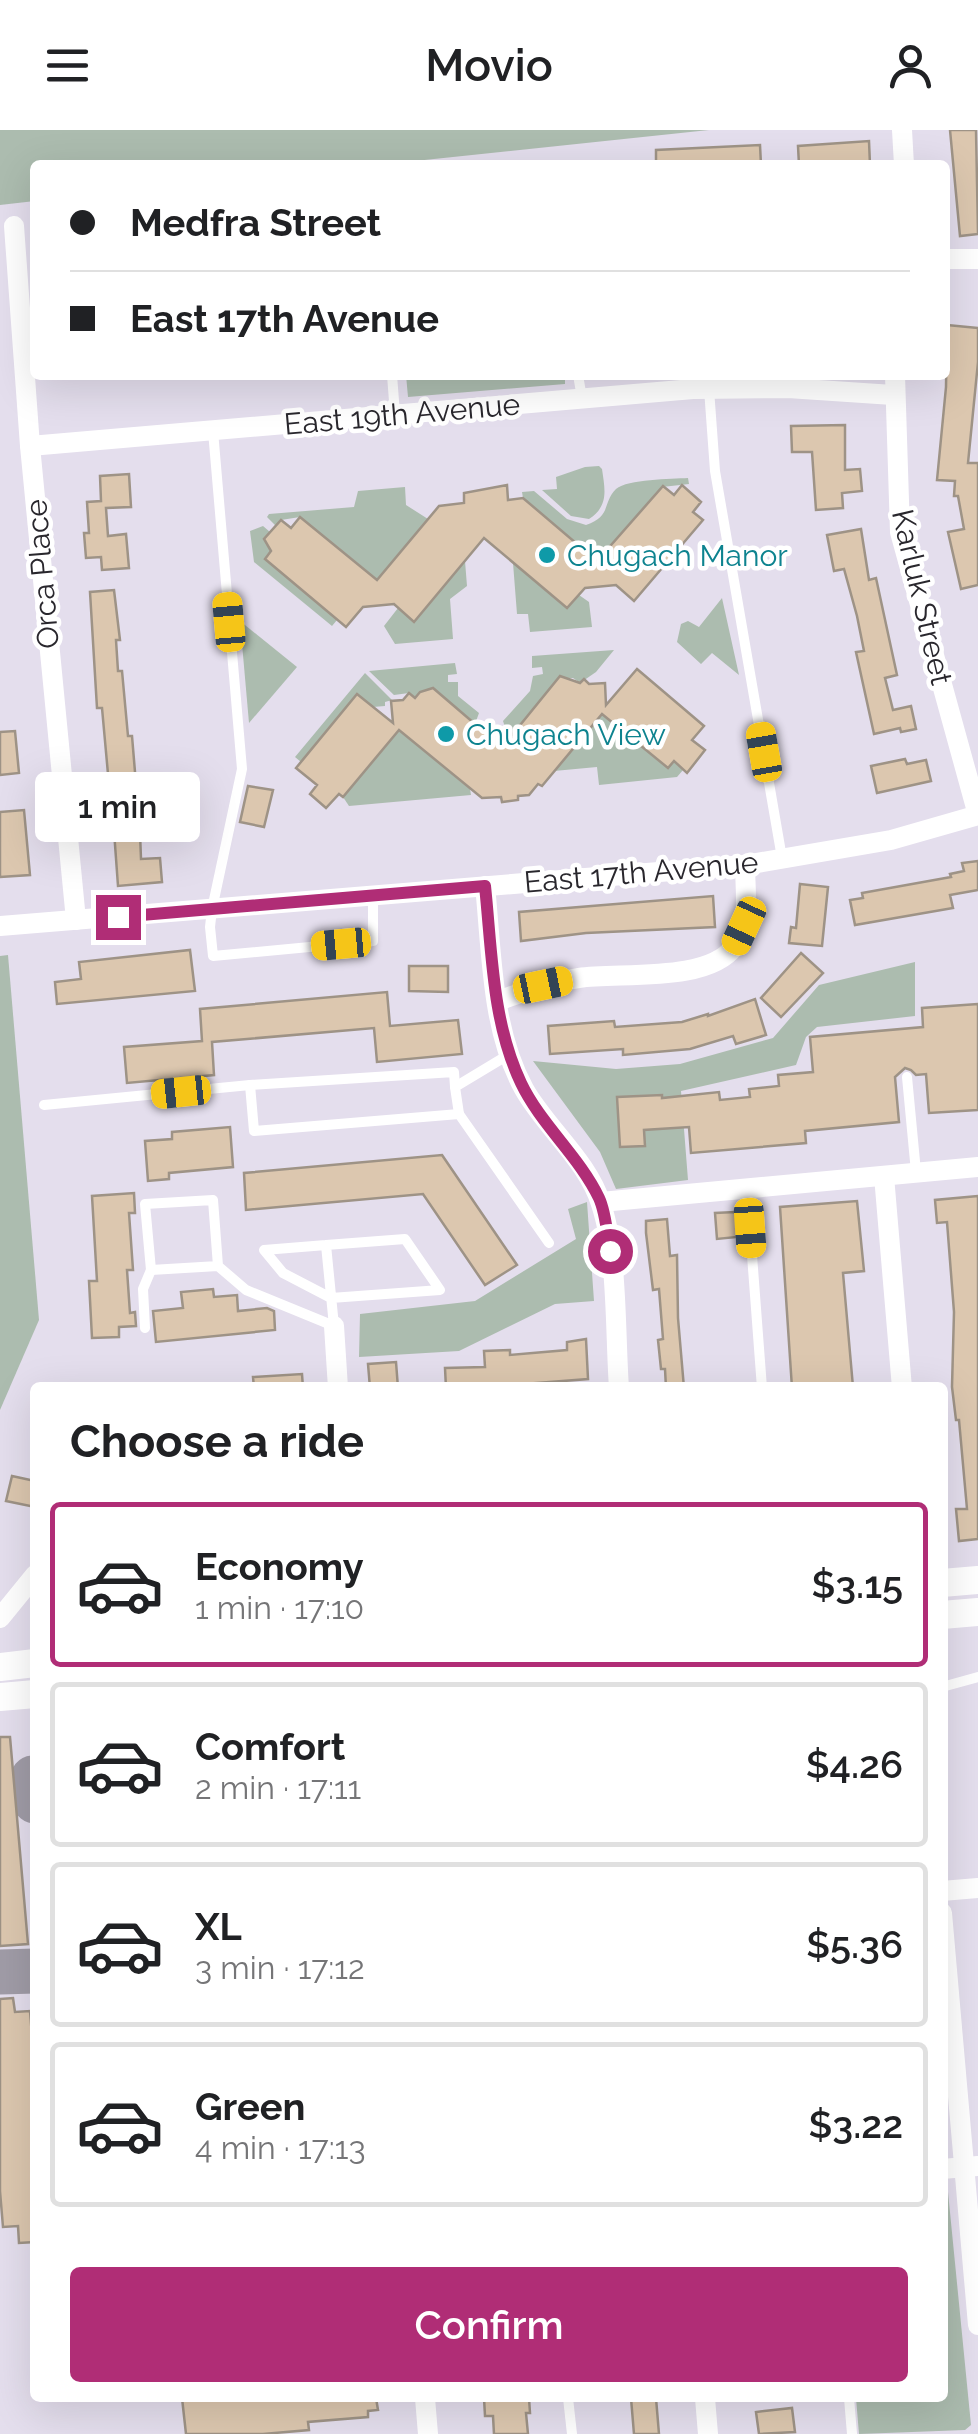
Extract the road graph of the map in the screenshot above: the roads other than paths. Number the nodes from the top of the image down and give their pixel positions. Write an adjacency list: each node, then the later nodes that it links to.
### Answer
1 (902, 130): 2 (street)
2 (904, 160)
3 (14, 226): 14 (street, Orca Place)
4 (950, 259): 5 (street)
5 (978, 259)
6 (393, 380): 12 (lane)
7 (579, 380): 11 (lane)
8 (753, 382): 9 (street, East 19th Avenue); 10 (street, East 19th Avenue)
9 (894, 385): 15 (street, Karluk Street)
10 (708, 389): 11 (street, East 19th Avenue); 16 (lane)
11 (582, 398): 12 (street, East 19th Avenue)
12 (396, 414): 13 (street, East 19th Avenue)
13 (213, 430): 14 (street, East 19th Avenue); 20 (lane)
14 (30, 446): 21 (street, Orca Place)
15 (978, 815): 16 (street, East 17th Avenue)
16 (782, 858): 17 (street, East 17th Avenue)
17 (745, 864): 18 (street, East 17th Avenue); 23 (street)
18 (485, 886): 19 (street, East 17th Avenue); 23 (street)
19 (373, 896): 20 (street, East 17th Avenue); 20 (lane)
20 (212, 909): 21 (street, East 17th Avenue)
21 (76, 920): 22 (street, East 17th Avenue)
22 (0, 926)
23 (497, 1001): 24 (street)
24 (509, 1054): 27 (lane); 34 (street)
25 (908, 1077): 31 (lane)
26 (250, 1086): 27 (lane); 28 (lane); 29 (lane)
27 (455, 1087): 29 (lane)
28 (44, 1106)
29 (459, 1114): 35 (lane)
30 (978, 1167): 31 (street)
31 (916, 1172): 32 (street)
32 (884, 1176): 33 (street); 45 (street)
33 (747, 1188): 34 (street); 44 (lane)
34 (601, 1202): 43 (street)
35 (549, 1243)
36 (326, 1245): 39 (lane); 39 (lane); 39 (lane)
37 (218, 1266): 38 (lane); 38 (lane); 40 (lane)
38 (151, 1270): 41 (lane)
39 (331, 1298): 40 (lane)
40 (334, 1326): 42 (street)
41 (145, 1328)
42 (338, 1382)
43 (618, 1382)
44 (762, 1382)
45 (901, 1382)
46 (978, 1580): 48 (main road)
47 (30, 1581): 51 (street)
48 (948, 1582)
49 (978, 1612): 50 (main road)
50 (948, 1614)
51 (0, 1618)
52 (30, 1664): 53 (main road)
53 (0, 1667)
54 (978, 1677): 55 (lane)
55 (948, 1685)
56 (30, 1694): 57 (main road)
57 (0, 1697)
58 (978, 1888): 59 (street)
59 (948, 1890)
60 (948, 1993): 61 (street)
61 (961, 2167): 62 (street)
62 (978, 2325)
63 (425, 2402): 67 (street)
64 (568, 2402): 68 (lane)
65 (704, 2402): 69 (street)
66 (849, 2402): 70 (lane)
67 (428, 2434)
68 (572, 2434)
69 (708, 2434)
70 (852, 2434)

